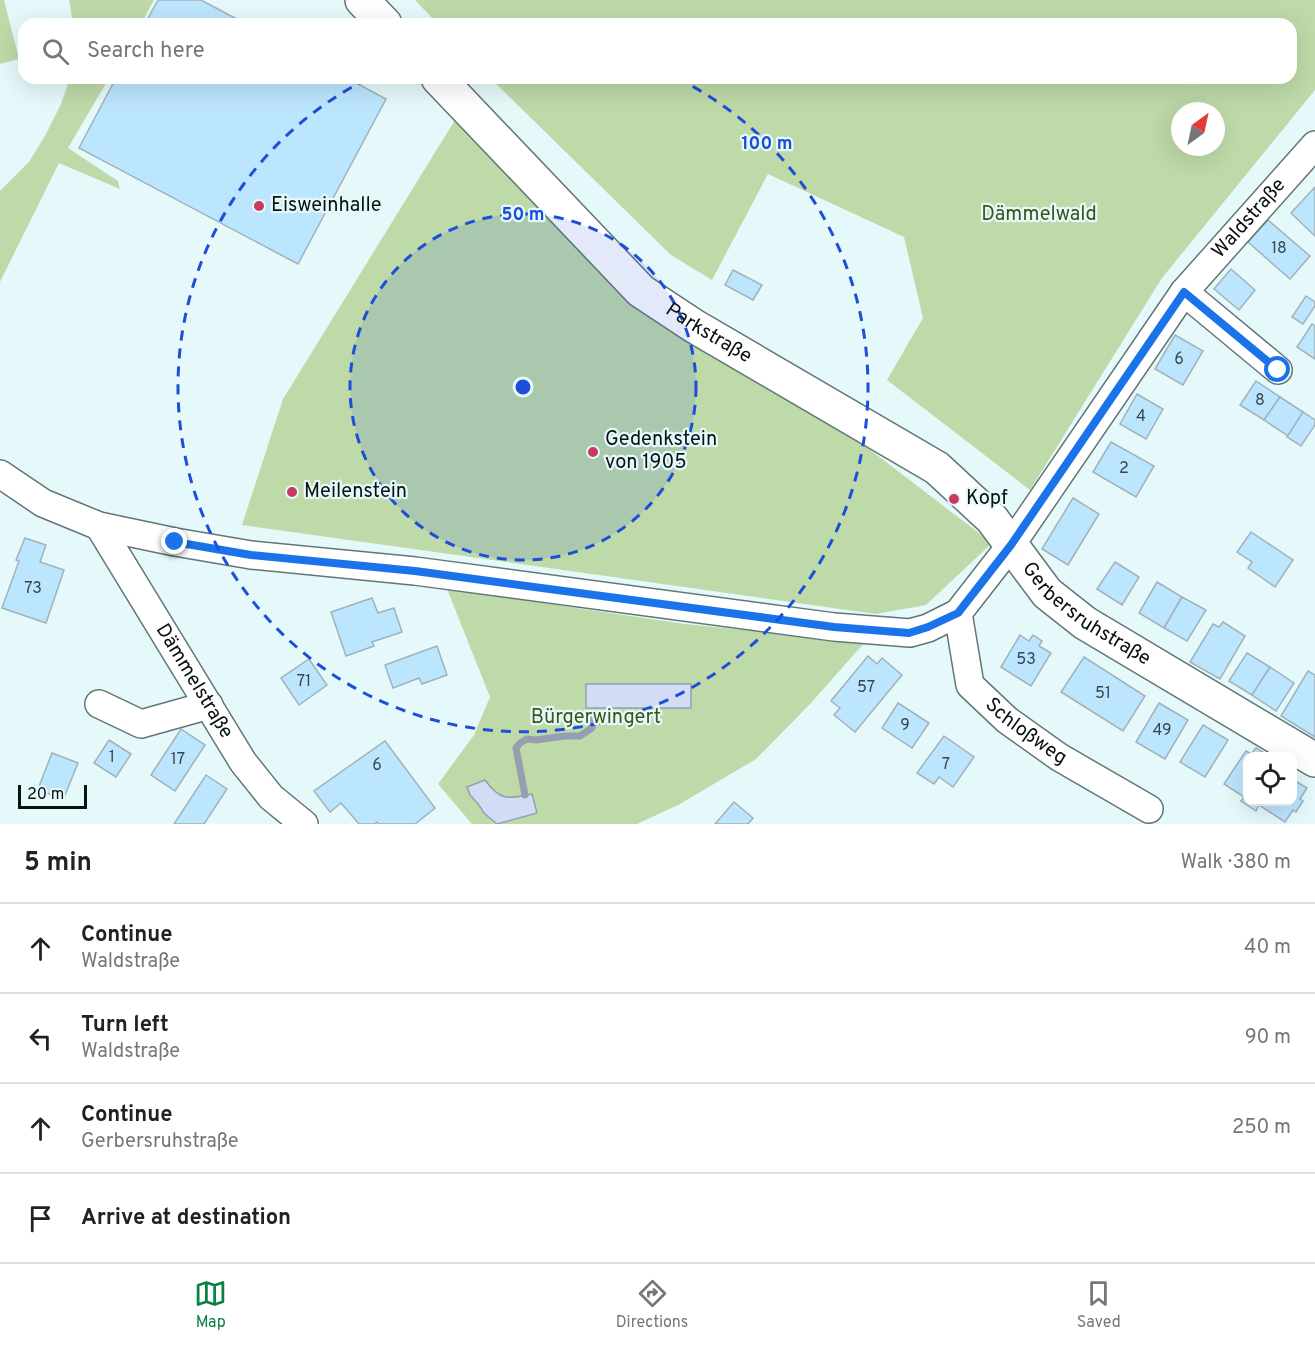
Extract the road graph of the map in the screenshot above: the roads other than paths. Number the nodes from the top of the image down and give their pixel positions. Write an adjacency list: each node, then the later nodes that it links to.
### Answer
1 (362, 0): 2 (street)
2 (379, 18)
3 (444, 84): 9 (street, Parkstraße)
4 (1315, 145): 5 (street, Waldstraße)
5 (1184, 292): 6 (street); 9 (street, Waldstraße)
6 (1278, 370)
7 (0, 474): 8 (street, Gerbersruhstraße)
8 (99, 526): 10 (street, Gerbersruhstraße); 12 (street, Dämmelstraße)
9 (1011, 545): 10 (street, Gerbersruhstraße); 13 (street, Gerbersruhstraße)
10 (958, 613): 14 (street, Schloßweg)
11 (99, 704): 12 (street)
12 (209, 705): 15 (street, Dämmelstraße)
13 (1315, 759)
14 (1149, 809)
15 (304, 824)

